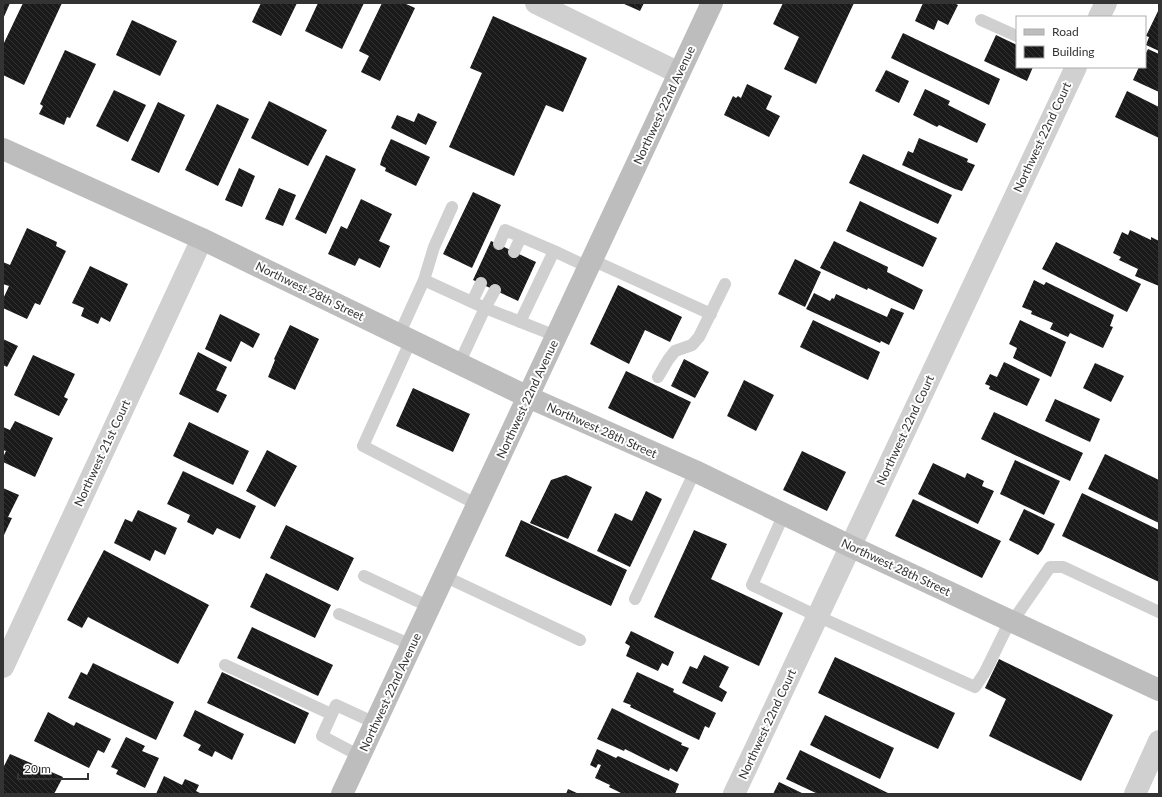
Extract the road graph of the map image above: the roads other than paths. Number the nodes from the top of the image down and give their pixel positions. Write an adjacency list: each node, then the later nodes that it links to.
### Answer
1 (536, 3): 8 (street)
2 (712, 3): 8 (street, Northwest 22nd Avenue)
3 (1106, 3): 4 (street)
4 (1100, 16)
5 (981, 20): 6 (lane)
6 (1016, 36)
7 (1076, 68): 33 (street, Northwest 22nd Court)
8 (679, 73): 16 (street, Northwest 22nd Avenue)
9 (3, 149): 12 (street, Northwest 28th Street)
10 (452, 207): 17 (lane)
11 (521, 237): 13 (lane); 14 (lane); 15 (lane)
12 (202, 239): 26 (street, Northwest 28th Street); 45 (street, Northwest 21st Court)
13 (499, 244)
14 (554, 251): 16 (lane); 24 (lane)
15 (514, 252)
16 (590, 264): 23 (lane); 25 (street, Northwest 22nd Avenue)
17 (424, 280): 21 (lane); 26 (lane)
18 (481, 283): 21 (lane)
19 (724, 284): 23 (lane)
20 (494, 290): 22 (lane)
21 (472, 302): 22 (lane)
22 (485, 308): 24 (lane); 27 (lane)
23 (710, 314): 28 (lane)
24 (520, 322): 25 (lane)
25 (556, 336): 29 (street, Northwest 22nd Avenue)
26 (405, 337): 27 (street, Northwest 28th Street); 31 (lane)
27 (459, 364): 29 (street, Northwest 28th Street)
28 (658, 377)
29 (528, 397): 30 (street, Northwest 28th Street); 31 (street, Northwest 22nd Avenue)
30 (695, 471): 32 (street, Northwest 28th Street); 36 (lane)
31 (478, 505): 35 (street, Northwest 22nd Avenue)
32 (784, 514): 33 (street, Northwest 28th Street); 40 (lane)
33 (850, 546): 40 (street, Northwest 22nd Court); 41 (street, Northwest 28th Street)
34 (364, 576): 37 (lane)
35 (444, 576): 37 (street, Northwest 22nd Avenue); 42 (lane)
36 (635, 599)
37 (430, 607): 43 (street, Northwest 22nd Avenue)
38 (1159, 612): 41 (lane)
39 (339, 614): 43 (lane)
40 (817, 616): 41 (lane); 52 (street, Northwest 22nd Court)
41 (1011, 621): 46 (street, Northwest 28th Street)
42 (580, 640)
43 (412, 645): 48 (street, Northwest 22nd Avenue)
44 (226, 665): 47 (lane)
45 (3, 667)
46 (1159, 690)
47 (331, 714): 48 (lane); 50 (lane)
48 (375, 723): 50 (street, Northwest 22nd Avenue)
49 (1159, 741): 53 (street)
50 (360, 756): 51 (street, Northwest 22nd Avenue)
51 (342, 794)
52 (734, 794)
53 (1135, 794)

